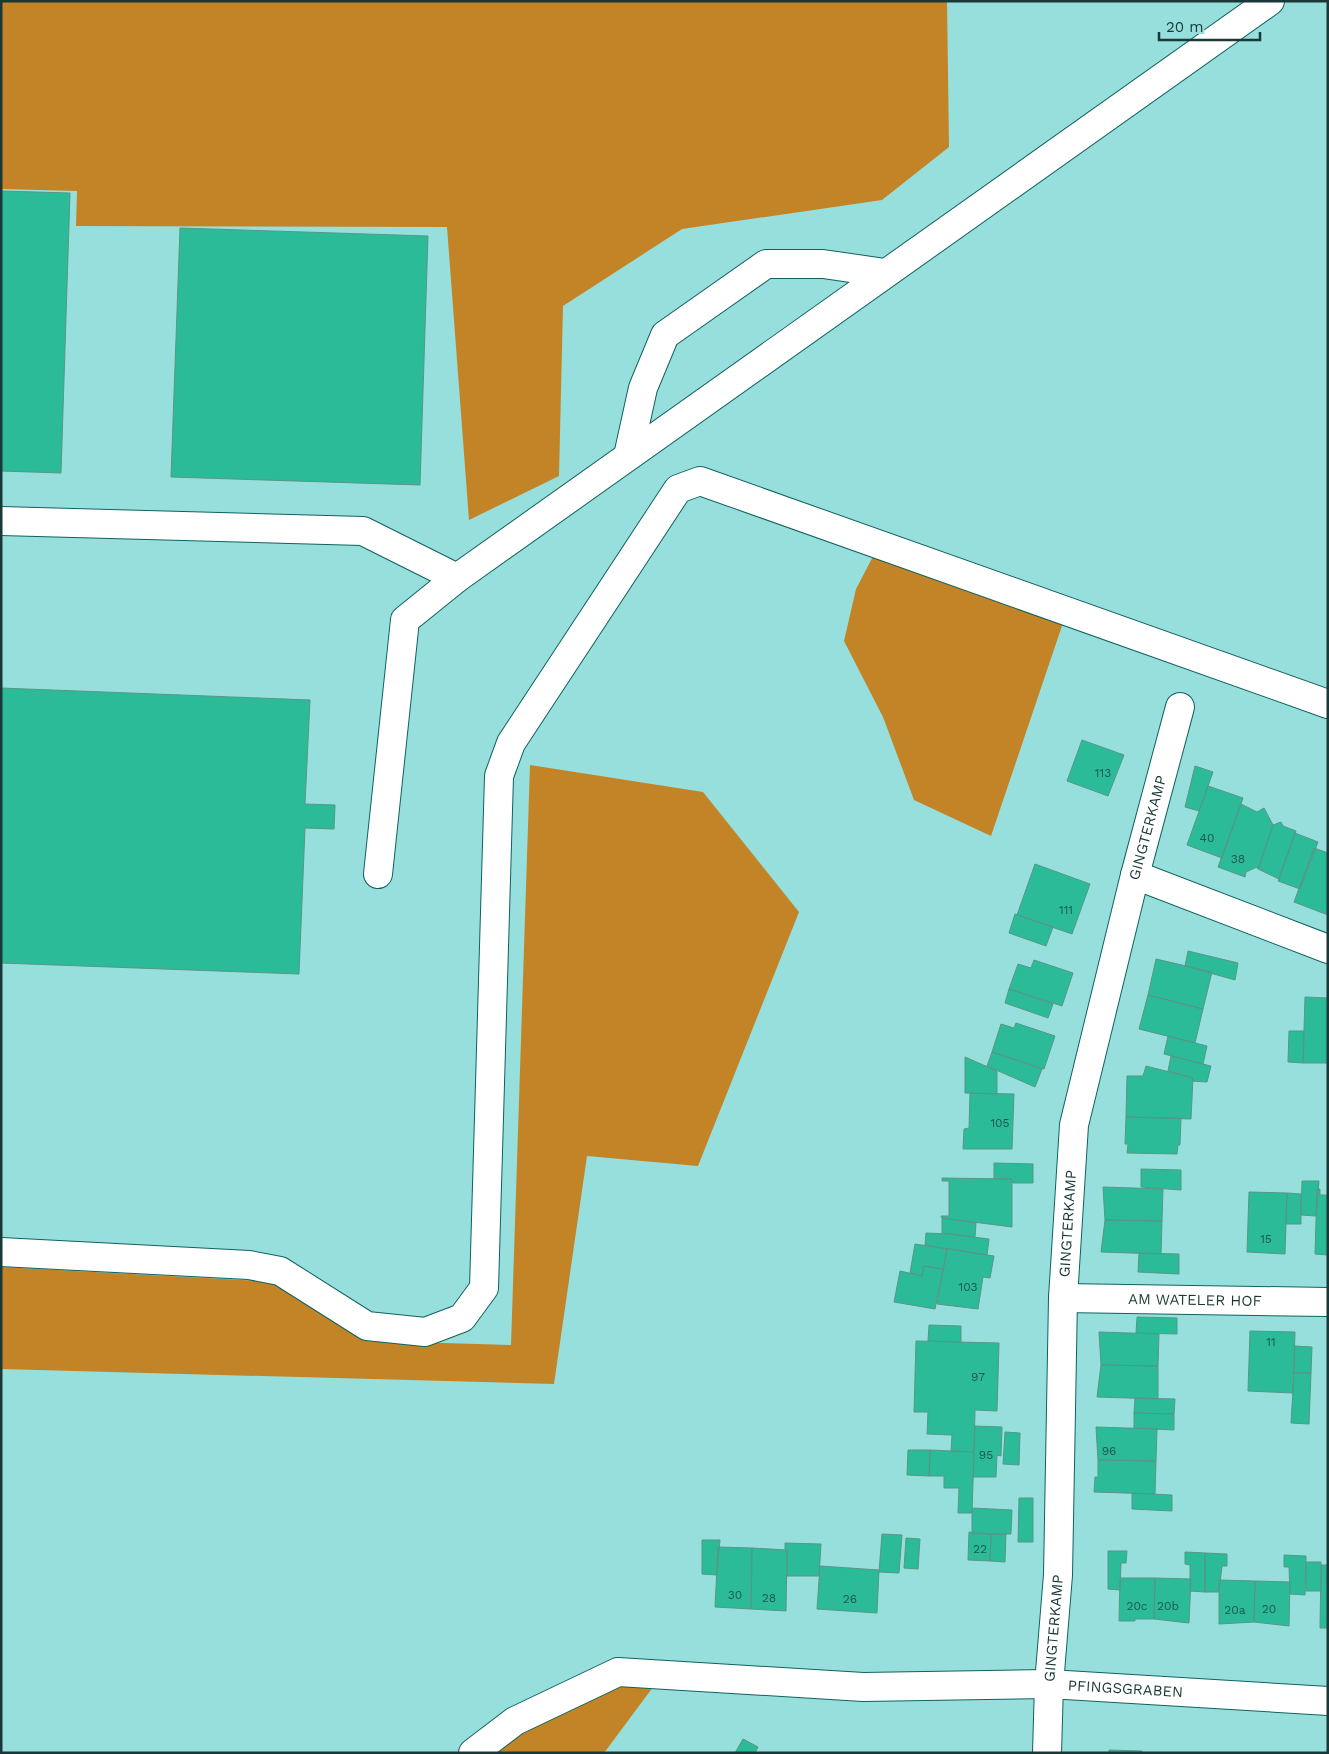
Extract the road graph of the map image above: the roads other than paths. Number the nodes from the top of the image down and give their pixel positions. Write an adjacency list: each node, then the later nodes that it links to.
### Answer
1 (1270, 1): 2 (street)
2 (885, 274): 3 (street); 3 (street)
3 (628, 456): 5 (street)
4 (1, 521): 5 (street)
5 (457, 578): 8 (street)
6 (1328, 704): 11 (street)
7 (1180, 707): 9 (street, GINGTERKAMP)
8 (378, 874)
9 (1135, 875): 10 (street); 12 (street, GINGTERKAMP)
10 (1328, 949)
11 (1, 1252)
12 (1063, 1298): 13 (street, AM WATELER HOF); 14 (street, GINGTERKAMP)
13 (1328, 1302)
14 (1049, 1684): 15 (street, PFINGSGRABEN); 16 (street, PFINGSGRABEN); 17 (street, GINGTERKAMP)
15 (1328, 1701)
16 (473, 1753)
17 (1047, 1753)

